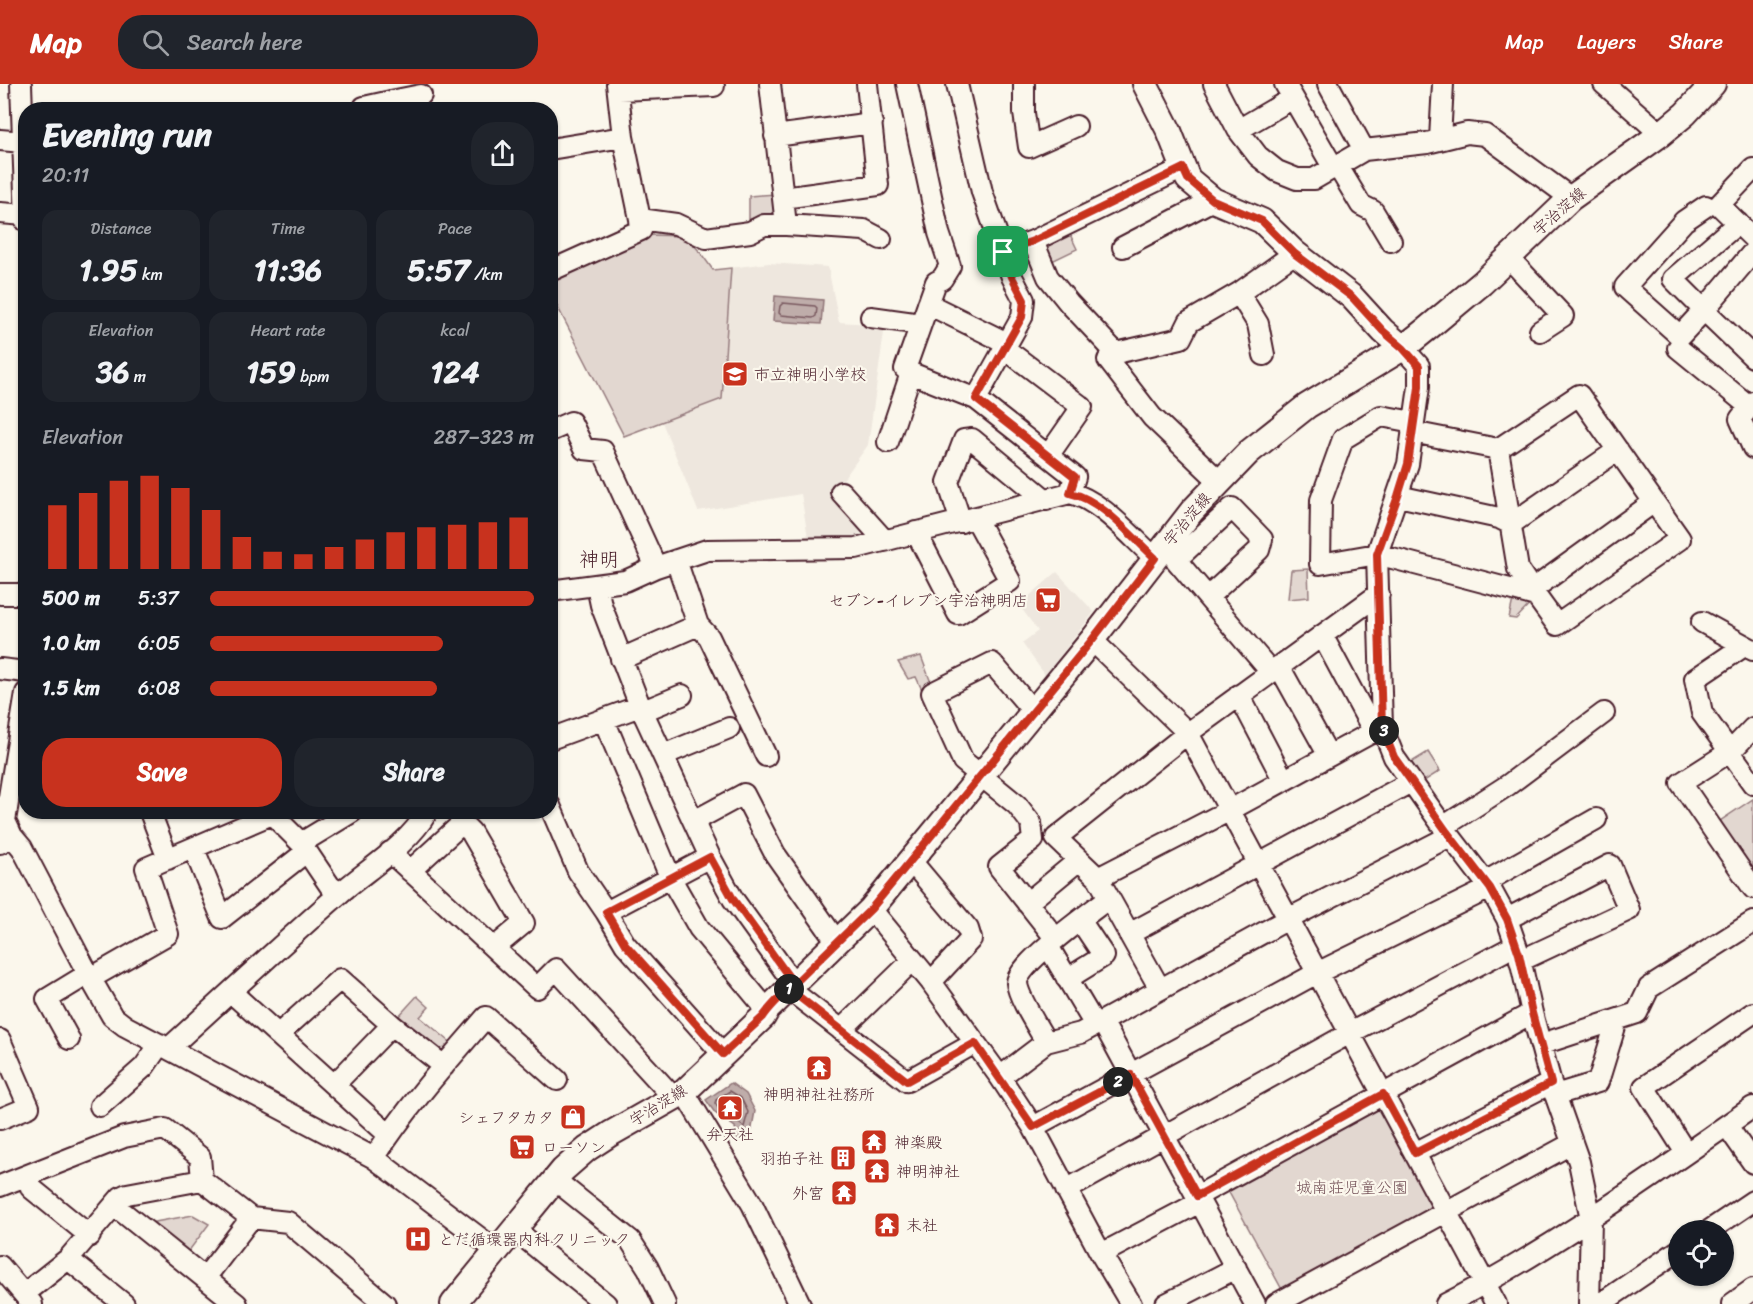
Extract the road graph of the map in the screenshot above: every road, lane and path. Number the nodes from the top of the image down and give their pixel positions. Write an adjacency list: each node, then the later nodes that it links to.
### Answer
1 (21, 84): 17 (street)
2 (770, 84): 23 (street)
3 (867, 84): 19 (street)
4 (907, 84): 53 (street)
5 (957, 84): 47 (street)
6 (1024, 84): 20 (street)
7 (1145, 84): 31 (main road)
8 (1214, 84): 21 (street)
9 (1328, 84): 29 (street)
10 (1443, 84): 25 (street)
11 (1604, 84): 22 (street)
12 (1713, 84): 22 (main road, 宇治淀線)
13 (714, 86): 14 (street)
14 (618, 87): 24 (street)
15 (1289, 91): 21 (street); 30 (street)
16 (421, 95): 18 (street)
17 (22, 102)
18 (401, 102)
19 (872, 123): 23 (street); 33 (street)
20 (1076, 126)
21 (1238, 130): 30 (street)
22 (1661, 134): 34 (main road, 宇治淀線)
23 (775, 136): 33 (street)
24 (623, 137): 28 (street); 39 (street)
25 (1440, 139): 29 (street); 34 (street)
26 (0, 140): 27 (street)
27 (18, 142)
28 (558, 148)
29 (1364, 150): 30 (street)
30 (1335, 166): 45 (street)
31 (1183, 168): 35 (main road); 44 (street)
32 (1753, 169): 40 (street)
33 (783, 198): 41 (street)
34 (1571, 198): 50 (main road, 宇治淀線)
35 (1213, 200): 46 (street); 49 (main road)
36 (1706, 206): 54 (street)
37 (0, 213): 38 (street)
38 (18, 214)
39 (640, 219): 41 (street); 51 (street)
40 (1738, 224): 42 (street); 54 (street)
41 (786, 225): 43 (street)
42 (1753, 238)
43 (881, 239)
44 (1033, 241): 47 (street); 61 (street)
45 (1391, 241)
46 (1123, 247)
47 (1003, 252): 58 (street)
48 (1753, 252): 54 (street)
49 (1295, 254): 52 (street); 59 (main road)
50 (1508, 257): 57 (street); 59 (main road, 宇治淀線)
51 (558, 267)
52 (1239, 293): 61 (street); 62 (street)
53 (928, 304): 56 (street); 58 (street)
54 (1704, 310): 63 (street)
55 (880, 315): 56 (street)
56 (921, 324): 64 (street)
57 (1540, 331)
58 (1006, 345): 65 (street); 73 (street)
59 (1403, 348): 67 (street); 74 (main road, 宇治淀線)
60 (1678, 348): 66 (street)
61 (1116, 353): 74 (street)
62 (1264, 355)
63 (1753, 356)
64 (911, 373): 65 (street); 69 (street)
65 (976, 399): 73 (street)
66 (1751, 404): 70 (street)
67 (1412, 427): 71 (street); 77 (street); 85 (street)
68 (558, 428): 87 (street)
69 (888, 442)
70 (1753, 448)
71 (1498, 449): 72 (street); 81 (street)
72 (1618, 450): 79 (street); 81 (street)
73 (1048, 456): 76 (street)
74 (1219, 481): 84 (main road, 宇治淀線)
75 (841, 492): 83 (street)
76 (1070, 493): 78 (street); 84 (street)
77 (1398, 496): 81 (street); 85 (street)
78 (1046, 500): 80 (street); 80 (street)
79 (1654, 502): 90 (street); 90 (street)
80 (968, 521): 82 (street); 82 (street)
81 (1511, 524): 90 (street)
82 (916, 532): 83 (street)
83 (885, 541): 86 (street)
84 (1166, 554): 94 (street); 94 (street); 98 (main road, 宇治淀線)
85 (1377, 554): 90 (street); 93 (street)
86 (676, 560): 87 (street); 96 (street)
87 (656, 567): 88 (street)
88 (597, 586): 89 (street); 100 (street)
89 (558, 590)
90 (1534, 593)
91 (0, 594): 92 (street)
92 (18, 594)
93 (1379, 594): 97 (street); 112 (street)
94 (1208, 597): 102 (street)
95 (1702, 622): 99 (street)
96 (698, 625): 100 (street); 119 (street)
97 (1322, 635): 102 (street); 112 (street)
98 (1092, 640): 107 (main road, 宇治淀線); 113 (street)
99 (1748, 648): 116 (street)
100 (621, 659): 106 (street)
101 (0, 669): 103 (street)
102 (1275, 669): 105 (street); 120 (street)
103 (18, 671)
104 (682, 694): 106 (street)
105 (1239, 695): 113 (street); 122 (street)
106 (642, 709): 109 (street); 117 (street)
107 (1033, 711): 121 (main road, 宇治淀線); 121 (street)
108 (1604, 713): 135 (street)
109 (604, 720): 115 (street); 147 (street)
110 (729, 728): 117 (street)
111 (1753, 728): 116 (street)
112 (1378, 730): 120 (street); 123 (street)
113 (1188, 733): 125 (street); 142 (street)
114 (18, 735): 118 (street)
115 (558, 736)
116 (1731, 751): 124 (street); 149 (street)
117 (663, 755): 134 (street)
118 (14, 756): 126 (street)
119 (766, 756)
120 (1329, 756): 122 (street)
121 (981, 776): 143 (main road, 宇治淀線); 152 (street)
122 (1284, 780): 125 (street)
123 (1412, 782): 135 (street); 144 (street)
124 (1753, 784)
125 (1230, 810): 144 (street); 146 (street)
126 (3, 814): 136 (street)
127 (153, 819): 141 (street)
128 (258, 819): 138 (street)
129 (276, 819): 137 (street)
130 (342, 819): 137 (street)
131 (422, 819): 139 (street)
132 (556, 819): 154 (street)
133 (1596, 819): 148 (street)
134 (694, 821): 140 (street); 160 (street)
135 (1446, 831): 148 (street); 155 (street)
136 (6, 840): 166 (street)
137 (303, 848): 138 (street); 150 (street)
138 (194, 849): 141 (street)
139 (390, 852): 145 (street); 150 (street)
140 (710, 857): 147 (street); 169 (street)
141 (168, 859): 166 (street)
142 (1079, 860): 146 (street); 152 (street)
143 (911, 861): 153 (main road, 宇治淀線); 168 (street)
144 (1259, 864): 155 (street); 159 (street)
145 (410, 871): 162 (street); 162 (street)
146 (1098, 878): 151 (street)
147 (671, 879): 154 (street); 172 (street)
148 (1487, 885): 156 (street); 165 (street)
149 (1753, 888)
150 (339, 894): 171 (street)
151 (1109, 898): 157 (street); 159 (street)
152 (1027, 903): 161 (street)
153 (871, 909): 160 (main road, 宇治淀線); 164 (street)
154 (606, 912): 187 (street)
155 (1288, 918): 165 (street); 170 (street)
156 (1507, 919): 163 (street); 163 (street)
157 (1080, 921): 161 (street); 167 (street)
158 (1753, 922): 175 (street)
159 (1129, 934): 170 (street)
160 (837, 942): 169 (main road, 宇治淀線)
161 (1052, 942): 167 (street); 183 (street)
162 (494, 948): 195 (street)
163 (1518, 953): 173 (street); 179 (street)
164 (913, 960): 168 (street); 178 (street)
165 (1317, 973): 179 (street); 189 (street)
166 (89, 976): 181 (street); 186 (street)
167 (1067, 979): 176 (street)
168 (931, 982): 184 (street)
169 (791, 987): 172 (main road, 宇治淀線); 178 (street)
170 (1160, 989): 176 (street)
171 (231, 992): 180 (street); 186 (street)
172 (767, 1010): 187 (main road, 宇治淀線)
173 (1532, 1013): 185 (street); 194 (street)
174 (1753, 1013): 205 (street)
175 (1617, 1020): 185 (street); 193 (street)
176 (1098, 1023): 183 (street); 189 (street)
177 (392, 1025): 180 (street); 188 (street); 192 (street)
178 (841, 1030): 184 (street)
179 (1350, 1033): 194 (street); 202 (street)
180 (279, 1034): 192 (street)
181 (69, 1039)
182 (0, 1040): 198 (street)
183 (1046, 1042): 190 (street)
184 (975, 1043): 190 (street)
185 (1542, 1044): 193 (street)
186 (165, 1046): 196 (street); 206 (street)
187 (723, 1054): 195 (main road, 宇治淀線)
188 (444, 1066): 191 (street); 201 (street)
189 (1131, 1075): 200 (street); 202 (street)
190 (1000, 1077): 200 (street)
191 (556, 1080)
192 (334, 1086): 201 (street)
193 (1553, 1089): 203 (street); 204 (street)
194 (1383, 1094): 204 (street); 213 (street)
195 (679, 1095): 210 (main road, 宇治淀線); 238 (street)
196 (100, 1106)
197 (1753, 1107): 199 (street)
198 (0, 1119)
199 (1727, 1126): 205 (street); 207 (street)
200 (1033, 1127): 212 (street)
201 (389, 1135): 206 (street)
202 (1165, 1137): 212 (street); 213 (street)
203 (1571, 1144): 216 (street); 218 (street)
204 (1415, 1153): 216 (street)
205 (1686, 1153): 218 (street)
206 (374, 1158): 222 (street)
207 (1753, 1162)
208 (29, 1175): 209 (street); 211 (street); 221 (street)
209 (202, 1180): 215 (street); 217 (street)
210 (555, 1180): 220 (main road, 宇治淀線); 237 (street)
211 (0, 1186)
212 (1066, 1190): 223 (street)
213 (1198, 1199): 223 (street); 227 (street)
214 (1753, 1201): 219 (street)
215 (115, 1206): 221 (street); 228 (street)
216 (1447, 1212): 229 (street); 242 (street)
217 (251, 1218): 228 (street); 235 (street)
218 (1591, 1219): 229 (street); 245 (street)
219 (1725, 1220)
220 (514, 1229): 222 (main road, 宇治淀線); 236 (street)
221 (90, 1236): 225 (street)
222 (497, 1251): 232 (main road, 宇治淀線)
223 (1101, 1254): 239 (street)
224 (1668, 1258): 246 (street)
225 (68, 1259): 231 (street); 233 (street)
226 (0, 1266): 231 (street)
227 (1236, 1268): 240 (street); 241 (street)
228 (205, 1278): 234 (street)
229 (1485, 1284): 243 (street); 244 (street)
230 (1753, 1289): 247 (street)
231 (28, 1299)
232 (464, 1300)
233 (124, 1304)
234 (237, 1304)
235 (385, 1304)
236 (606, 1304)
237 (665, 1304)
238 (800, 1304)
239 (1131, 1304)
240 (1166, 1304)
241 (1255, 1304)
242 (1276, 1304)
243 (1446, 1304)
244 (1496, 1304)
245 (1588, 1304)
246 (1600, 1304)
247 (1732, 1304)

